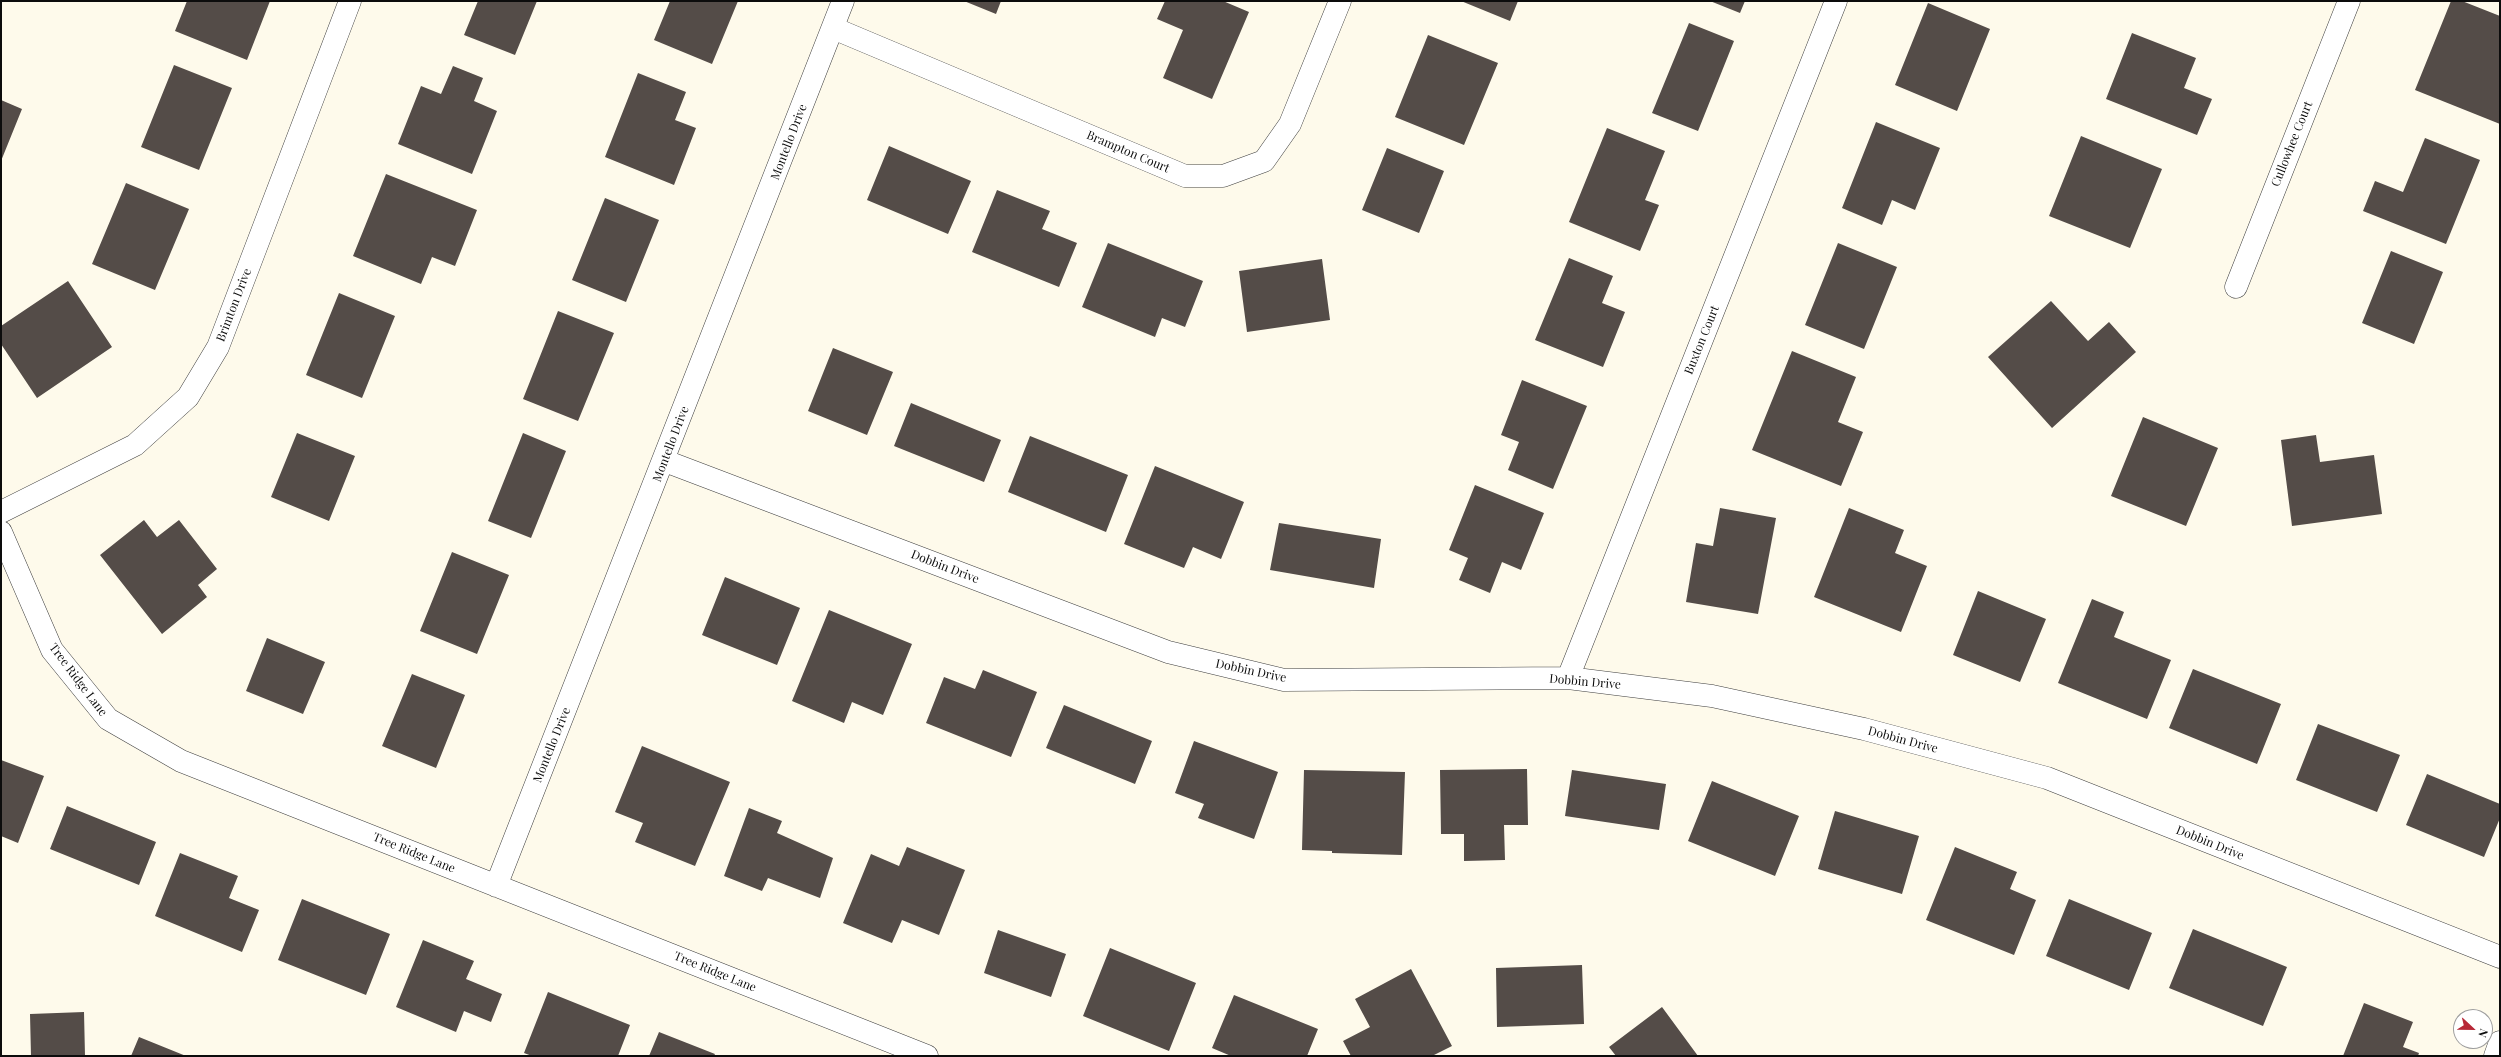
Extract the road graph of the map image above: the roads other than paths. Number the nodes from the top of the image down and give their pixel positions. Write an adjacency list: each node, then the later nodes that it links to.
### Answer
1 (350, 1): 9 (street, Brimton Drive)
2 (843, 1): 6 (street, Montello Drive)
3 (1340, 1): 6 (street, Brampton Court)
4 (1836, 1): 11 (street, Buxton Court)
5 (2349, 1): 7 (street, Cullowhee Court)
6 (833, 28): 8 (street, Montello Drive)
7 (2236, 287)
8 (664, 461): 11 (street, Dobbin Drive); 12 (street, Montello Drive)
9 (1, 512)
10 (1, 532): 12 (street, Tree Ridge Lane)
11 (1568, 678): 13 (street, Dobbin Drive)
12 (496, 886): 15 (street, Tree Ridge Lane)
13 (2500, 957)
14 (2500, 1042): 16 (street)
15 (927, 1056)
16 (2495, 1056)

